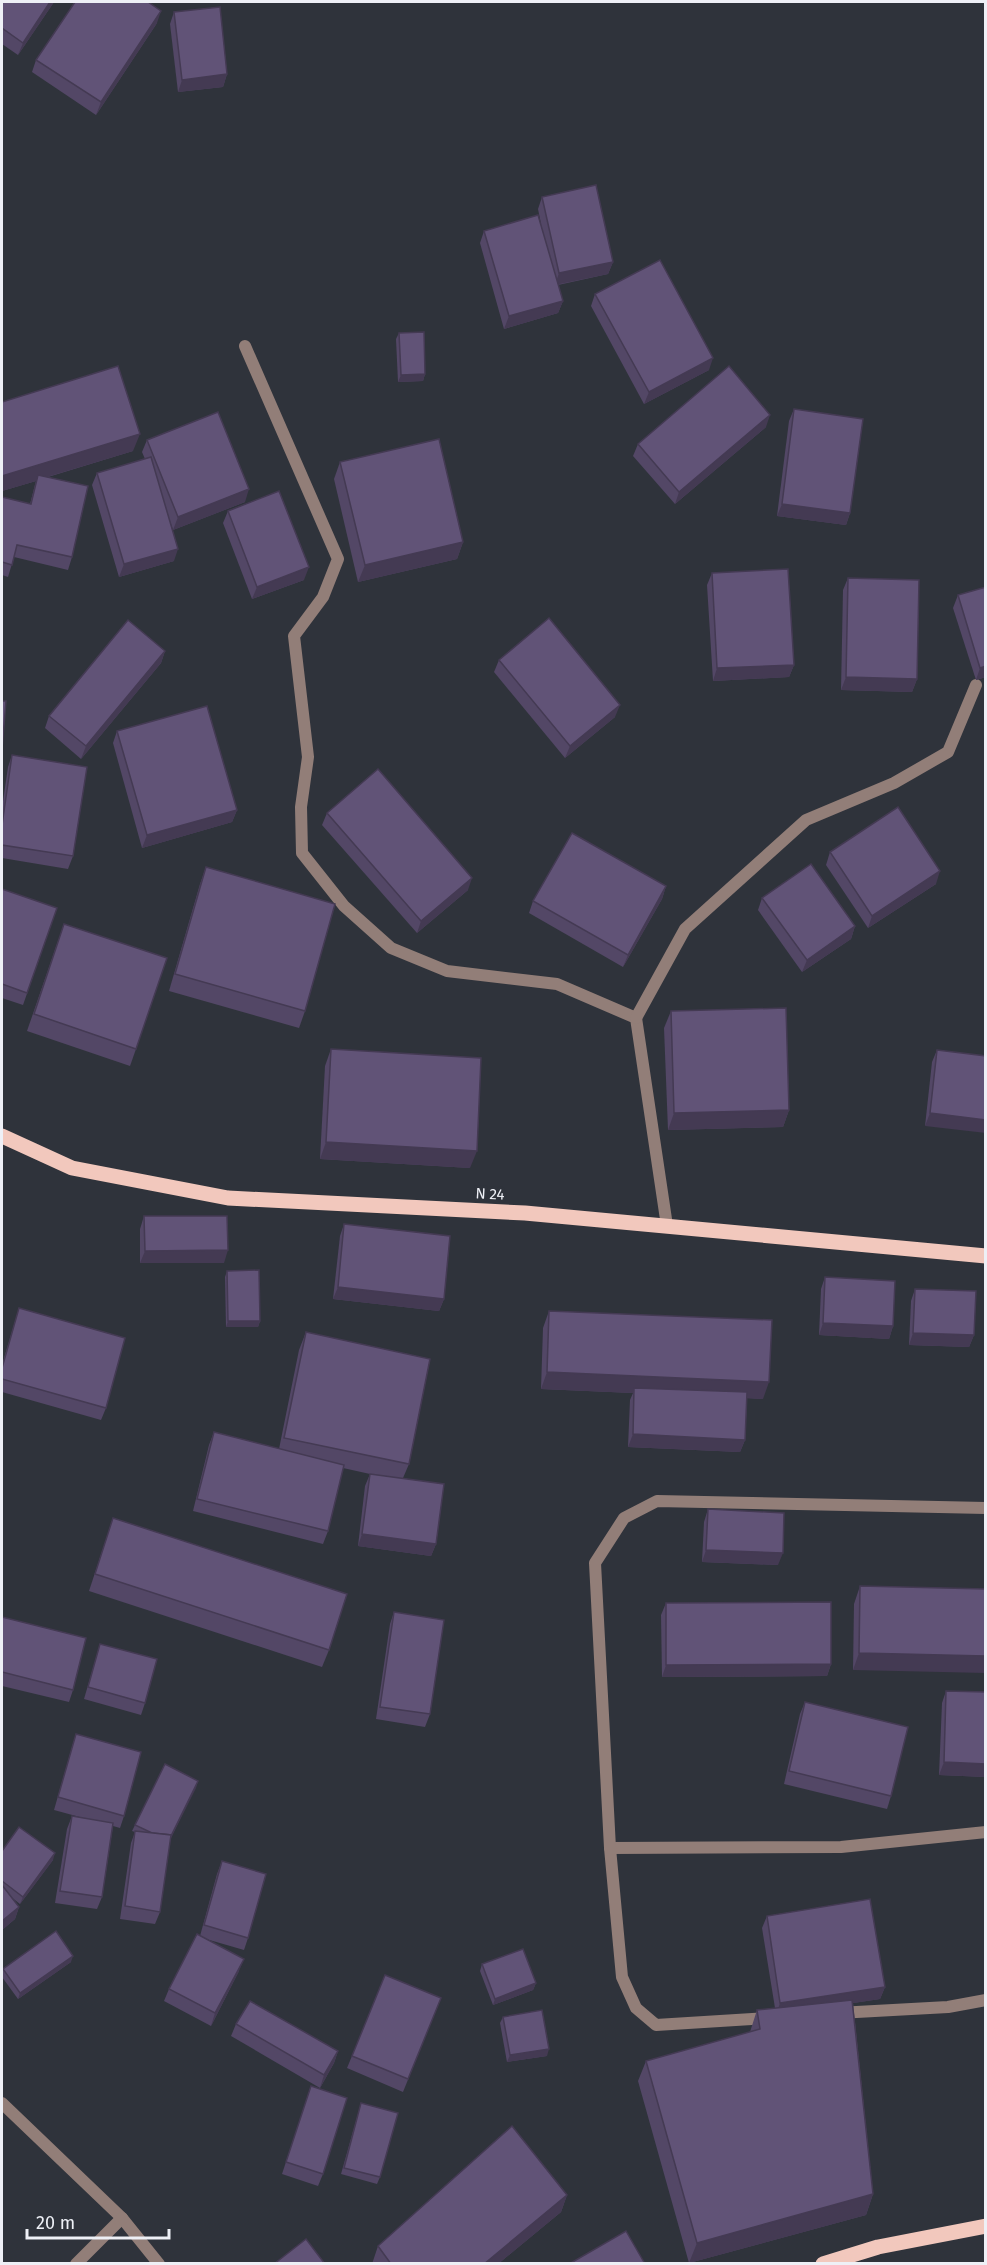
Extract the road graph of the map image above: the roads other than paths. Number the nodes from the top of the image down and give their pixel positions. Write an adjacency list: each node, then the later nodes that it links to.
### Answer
1 (245, 346): 3 (street)
2 (976, 685): 3 (street)
3 (636, 1018): 5 (street)
4 (2, 1136): 5 (main road, N 24)
5 (667, 1226): 6 (main road, N 24)
6 (986, 1256)
7 (986, 1508): 9 (street)
8 (986, 1832): 9 (street)
9 (610, 1848): 12 (street)
10 (986, 2000): 11 (street)
11 (819, 2015)
12 (784, 2017)
13 (2, 2103): 14 (street)
14 (122, 2218): 16 (street); 17 (street)
15 (986, 2226): 18 (main road)
16 (76, 2264)
17 (159, 2264)
18 (823, 2264)

